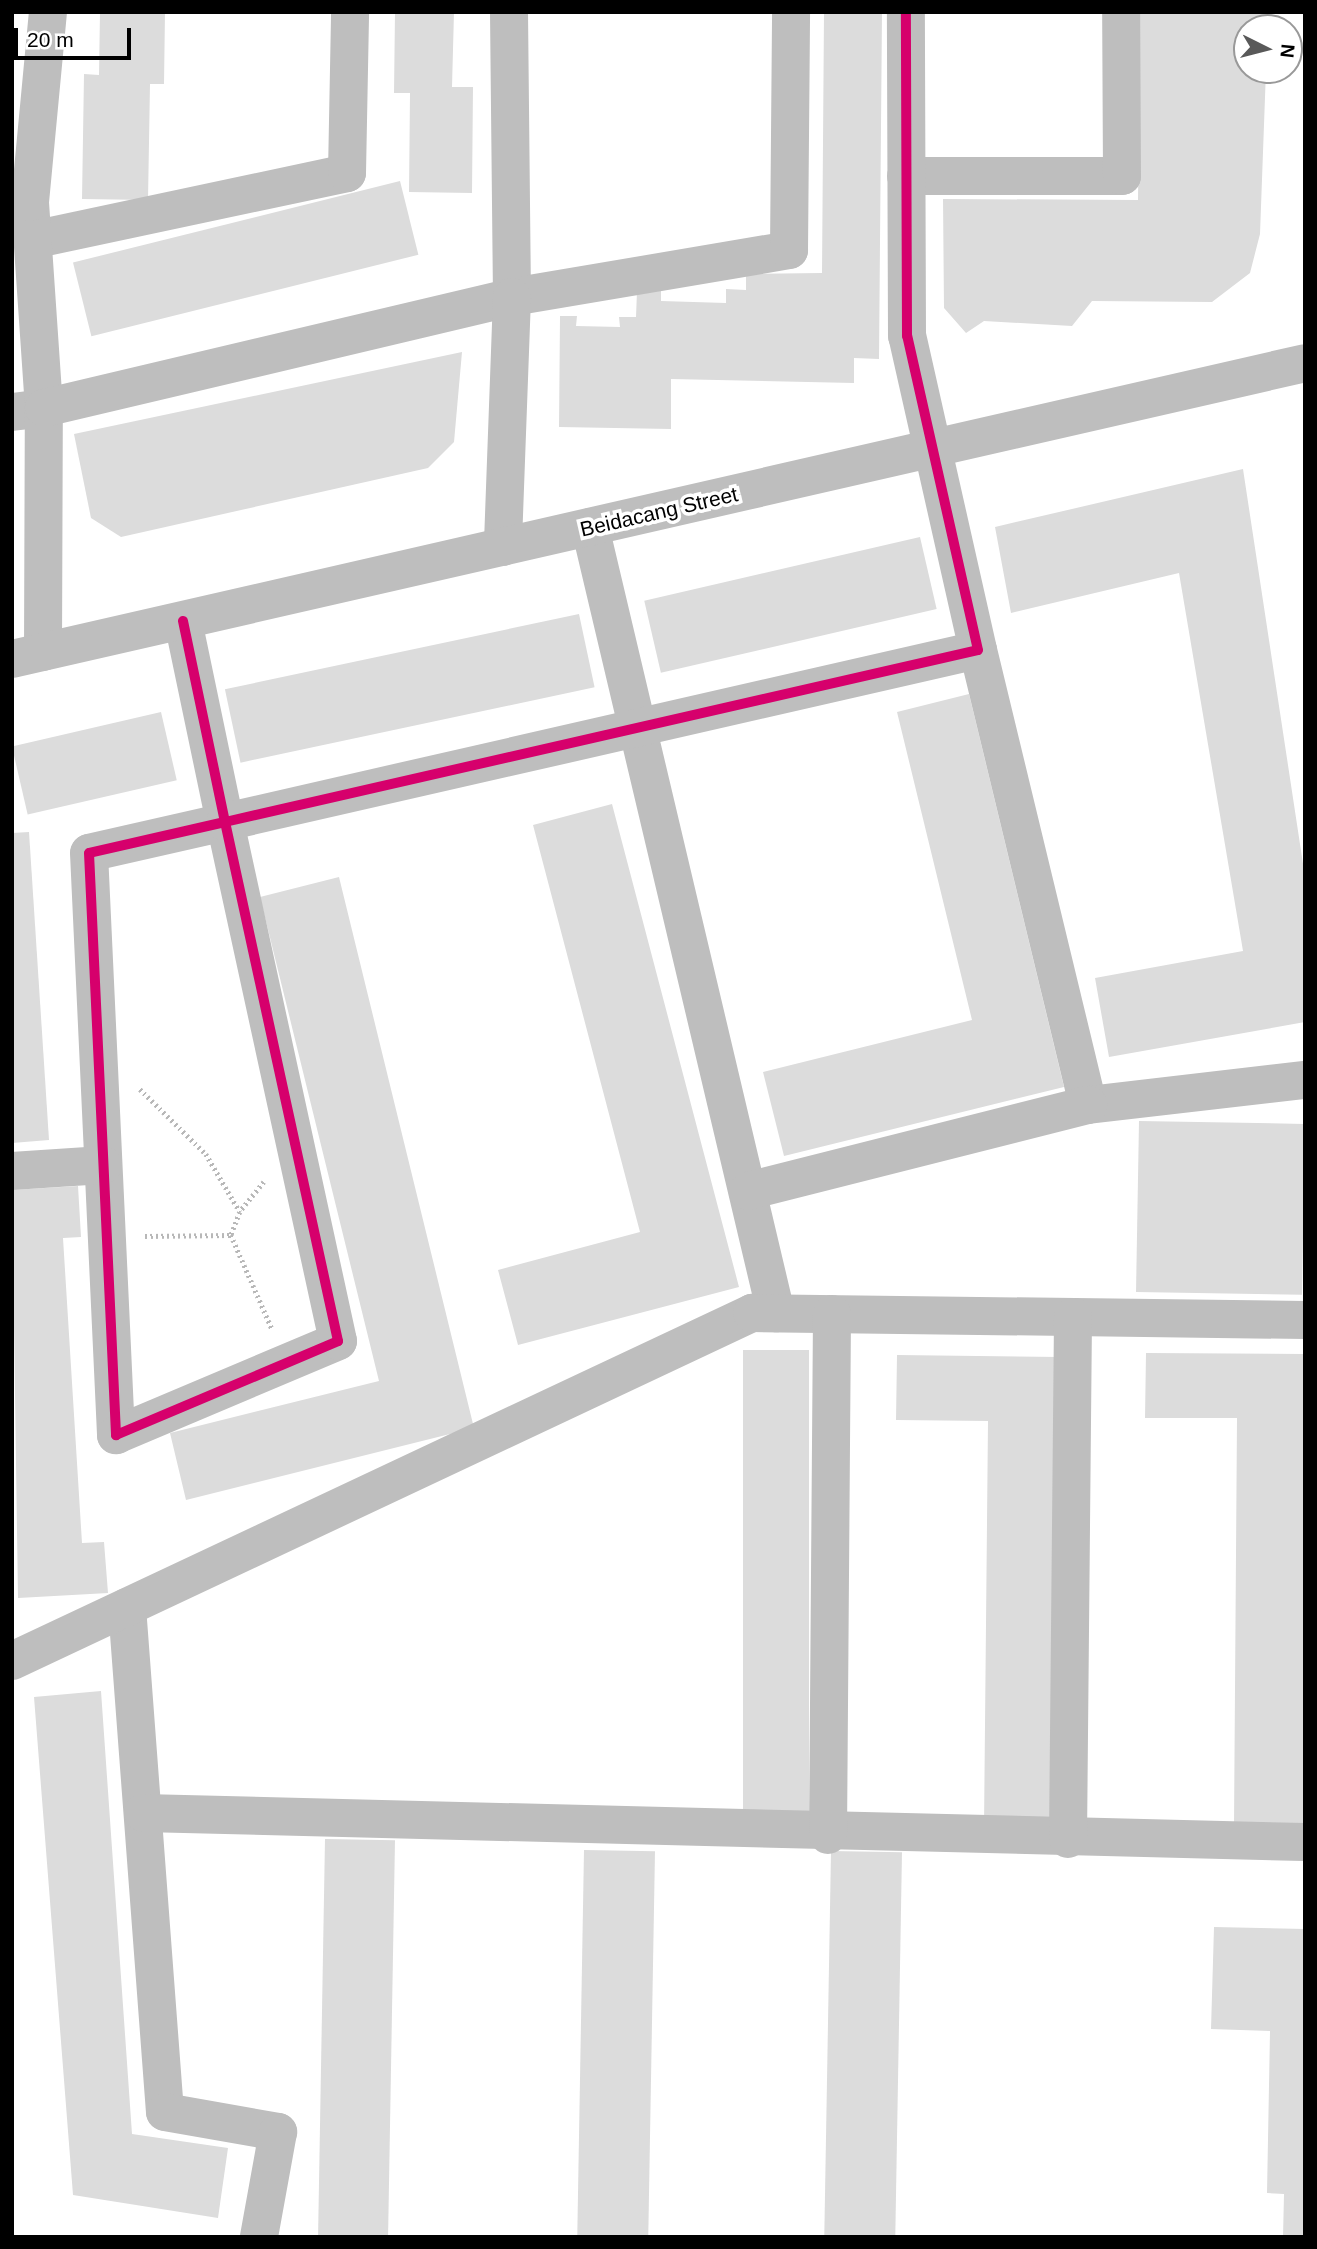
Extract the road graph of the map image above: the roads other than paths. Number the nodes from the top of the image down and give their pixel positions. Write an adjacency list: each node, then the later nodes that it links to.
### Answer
1 (48, 12): 8 (street)
2 (350, 12): 8 (street)
3 (509, 12): 9 (street)
4 (791, 12): 9 (street)
5 (906, 12): 7 (street)
6 (1121, 12): 7 (street)
7 (906, 176): 12 (street)
8 (32, 240): 11 (street)
9 (512, 297): 11 (street); 14 (street)
10 (1305, 363): 12 (street, Beidacang Street)
11 (28, 410): 17 (street)
12 (929, 449): 13 (street, Beidacang Street); 16 (street)
13 (590, 527): 14 (street, Beidacang Street); 18 (street)
14 (503, 547): 15 (street, Beidacang Street)
15 (183, 621): 17 (street, Beidacang Street); 19 (street)
16 (978, 650): 18 (street); 21 (street)
17 (28, 656)
18 (636, 724): 19 (street); 24 (street)
19 (225, 822): 22 (street); 22 (street)
20 (1305, 1080): 21 (street)
21 (1088, 1105): 24 (street)
22 (103, 1165): 23 (street)
23 (12, 1171)
24 (748, 1191): 25 (street)
25 (776, 1313): 26 (street); 29 (street)
26 (832, 1314): 27 (street); 32 (street)
27 (1073, 1317): 28 (street); 33 (street)
28 (1305, 1320)
29 (127, 1607): 30 (street); 31 (street)
30 (12, 1661)
31 (143, 1813): 32 (street); 35 (street)
32 (828, 1835): 33 (street)
33 (1069, 1839): 34 (street)
34 (1305, 1842)
35 (259, 2237)

